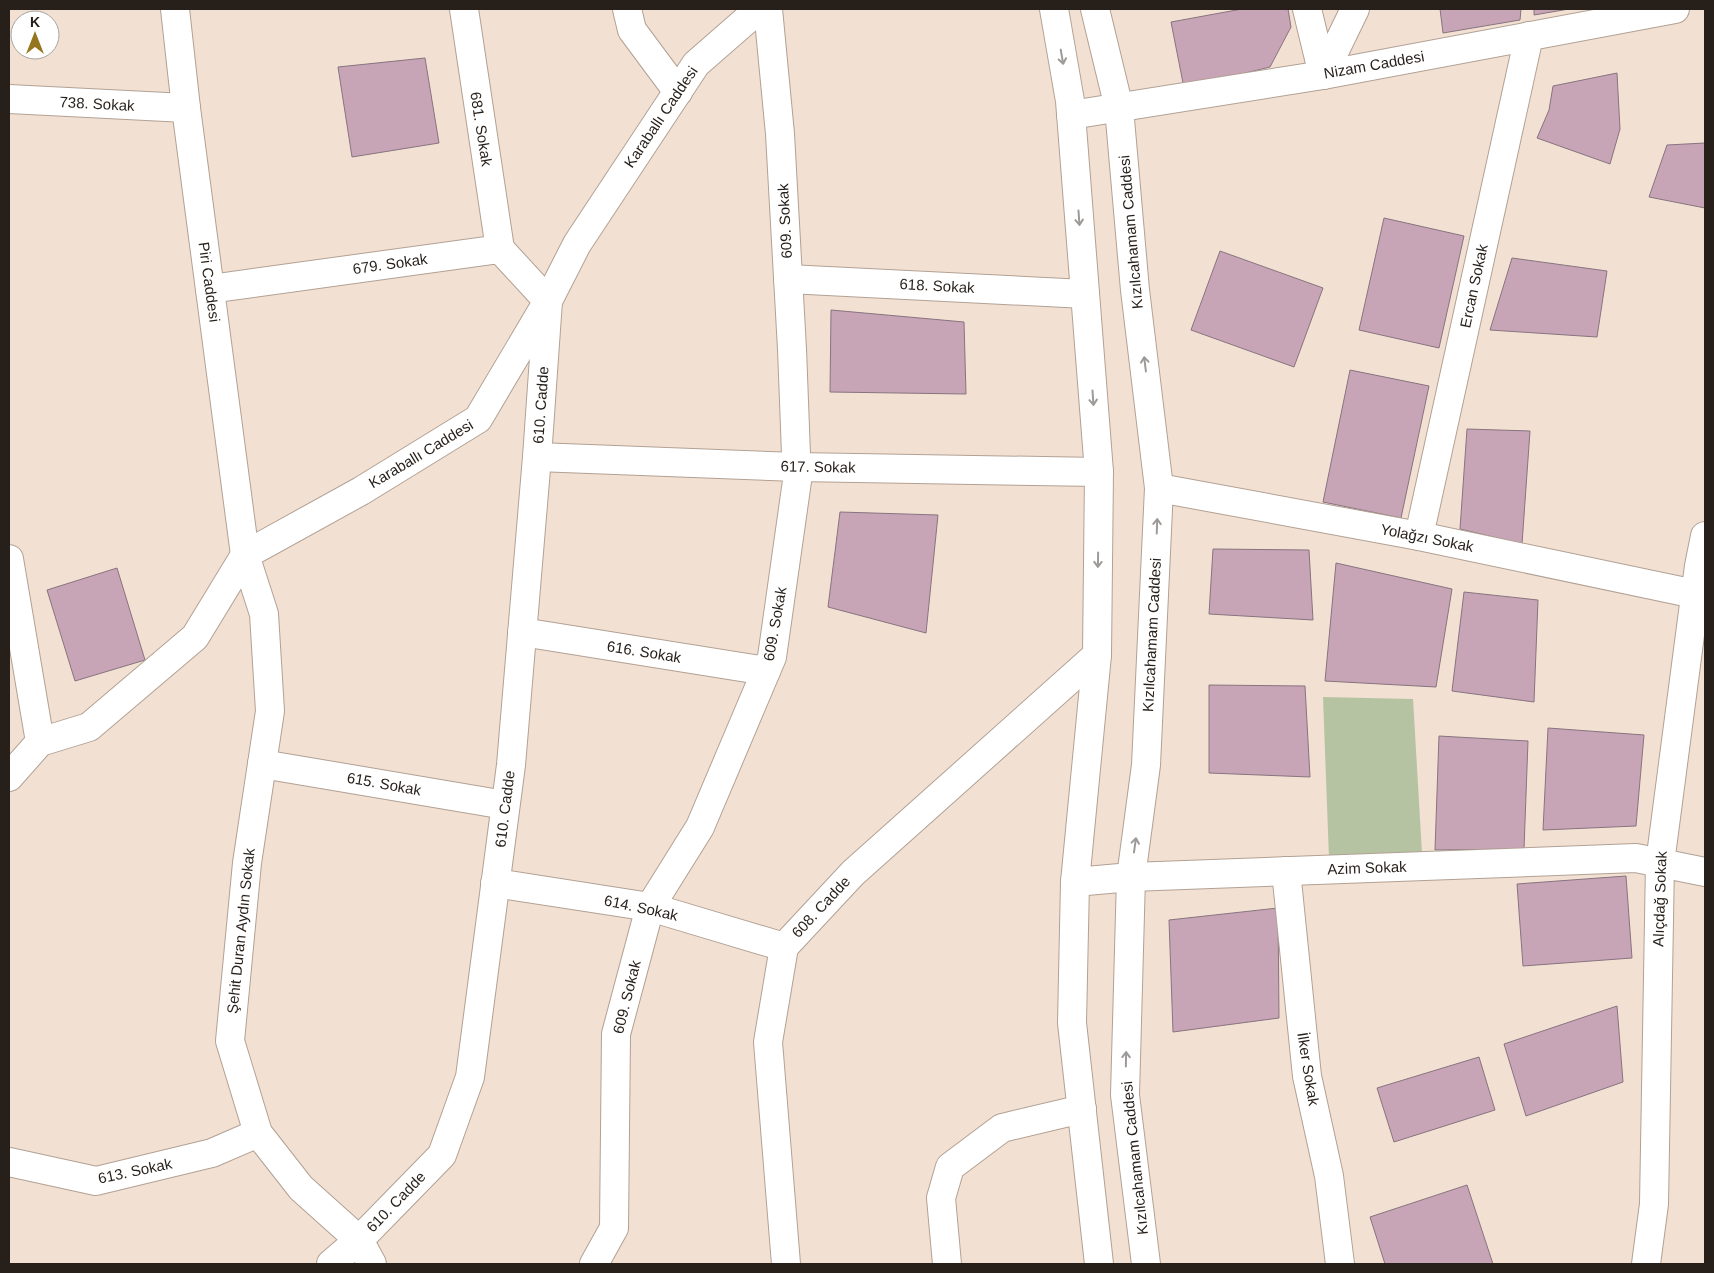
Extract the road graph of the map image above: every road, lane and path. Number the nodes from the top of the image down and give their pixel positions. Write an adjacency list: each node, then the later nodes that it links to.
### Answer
1 (175, 9): 15 (street, Piri Caddesi)
2 (464, 9): 18 (street, 681. Sokak)
3 (628, 9): 13 (street)
4 (758, 9): 13 (street, Karaballı Caddesi)
5 (768, 9): 19 (street, 609. Sokak)
6 (1054, 9): 17 (street, one-way to 17)
7 (1095, 9): 16 (street, Kızılcahamam Caddesi)
8 (1307, 9): 12 (street)
9 (1355, 9): 12 (street)
10 (1675, 9): 11 (street, Nizam Caddesi)
11 (1529, 36): 12 (street, Nizam Caddesi); 27 (street, Ercan Sokak)
12 (1323, 75): 16 (street, Nizam Caddesi)
13 (678, 92): 22 (street, Karaballı Caddesi)
14 (9, 99): 15 (street, 738. Sokak)
15 (186, 108): 20 (street, Piri Caddesi)
16 (1119, 108): 17 (street, Nizam Caddesi); 26 (street, Kızılcahamam Caddesi, one-way to 16)
17 (1071, 115): 21 (street, one-way to 21)
18 (500, 249): 20 (street, 679. Sokak); 22 (street)
19 (788, 279): 21 (street, 618. Sokak); 24 (street, 609. Sokak)
20 (210, 289): 29 (street, Piri Caddesi)
21 (1085, 294): 25 (street, one-way to 25)
22 (548, 300): 23 (street, 610. Cadde); 29 (street, Karaballı Caddesi)
23 (537, 457): 24 (street, 617. Sokak); 32 (street, 610. Cadde)
24 (797, 467): 25 (street, 617. Sokak); 35 (street, 609. Sokak)
25 (1099, 472): 33 (street, one-way to 33)
26 (1158, 488): 27 (street, Yolağzı Sokak); 43 (street, Kızılcahamam Caddesi, one-way to 26)
27 (1419, 536): 31 (street, Yolağzı Sokak)
28 (1705, 536): 31 (street, Alıçdağ Sokak)
29 (245, 555): 36 (street, Karaballı Caddesi); 37 (street, Şehit Duran Aydın Sokak)
30 (9, 559): 34 (street)
31 (1695, 594): 40 (street, Alıçdağ Sokak)
32 (522, 632): 35 (street, 616. Sokak); 39 (street, 610. Cadde)
33 (1097, 656): 44 (street); 47 (street, 608. Cadde)
34 (18, 668): 36 (street)
35 (766, 672): 46 (street, 609. Sokak)
36 (40, 742): 38 (street)
37 (262, 764): 39 (street, 615. Sokak); 49 (street, Şehit Duran Aydın Sokak)
38 (9, 778)
39 (505, 805): 45 (street, 610. Cadde)
40 (1660, 863): 41 (street, Azim Sokak); 42 (street, Azim Sokak); 60 (street, Alıçdağ Sokak)
41 (1286, 871): 43 (street, Azim Sokak); 59 (street, İlker Sokak)
42 (1705, 872)
43 (1131, 877): 44 (street, Azim Sokak); 58 (street, Kızılcahamam Caddesi, one-way to 43)
44 (1075, 882): 48 (street)
45 (495, 883): 46 (street, 614. Sokak); 51 (street, 610. Cadde)
46 (650, 907): 47 (street, 614. Sokak); 54 (street, 609. Sokak)
47 (784, 947): 55 (street, 608. Cadde)
48 (1082, 1109): 56 (street); 57 (street)
49 (258, 1133): 50 (street, 613. Sokak); 51 (street, Şehit Duran Aydın Sokak)
50 (9, 1162)
51 (359, 1240): 52 (street, 610. Cadde); 53 (street, Şehit Duran Aydın Sokak)
52 (331, 1264)
53 (372, 1264)
54 (594, 1264)
55 (786, 1264)
56 (947, 1264)
57 (1099, 1264)
58 (1146, 1264)
59 (1340, 1264)
60 (1646, 1264)

